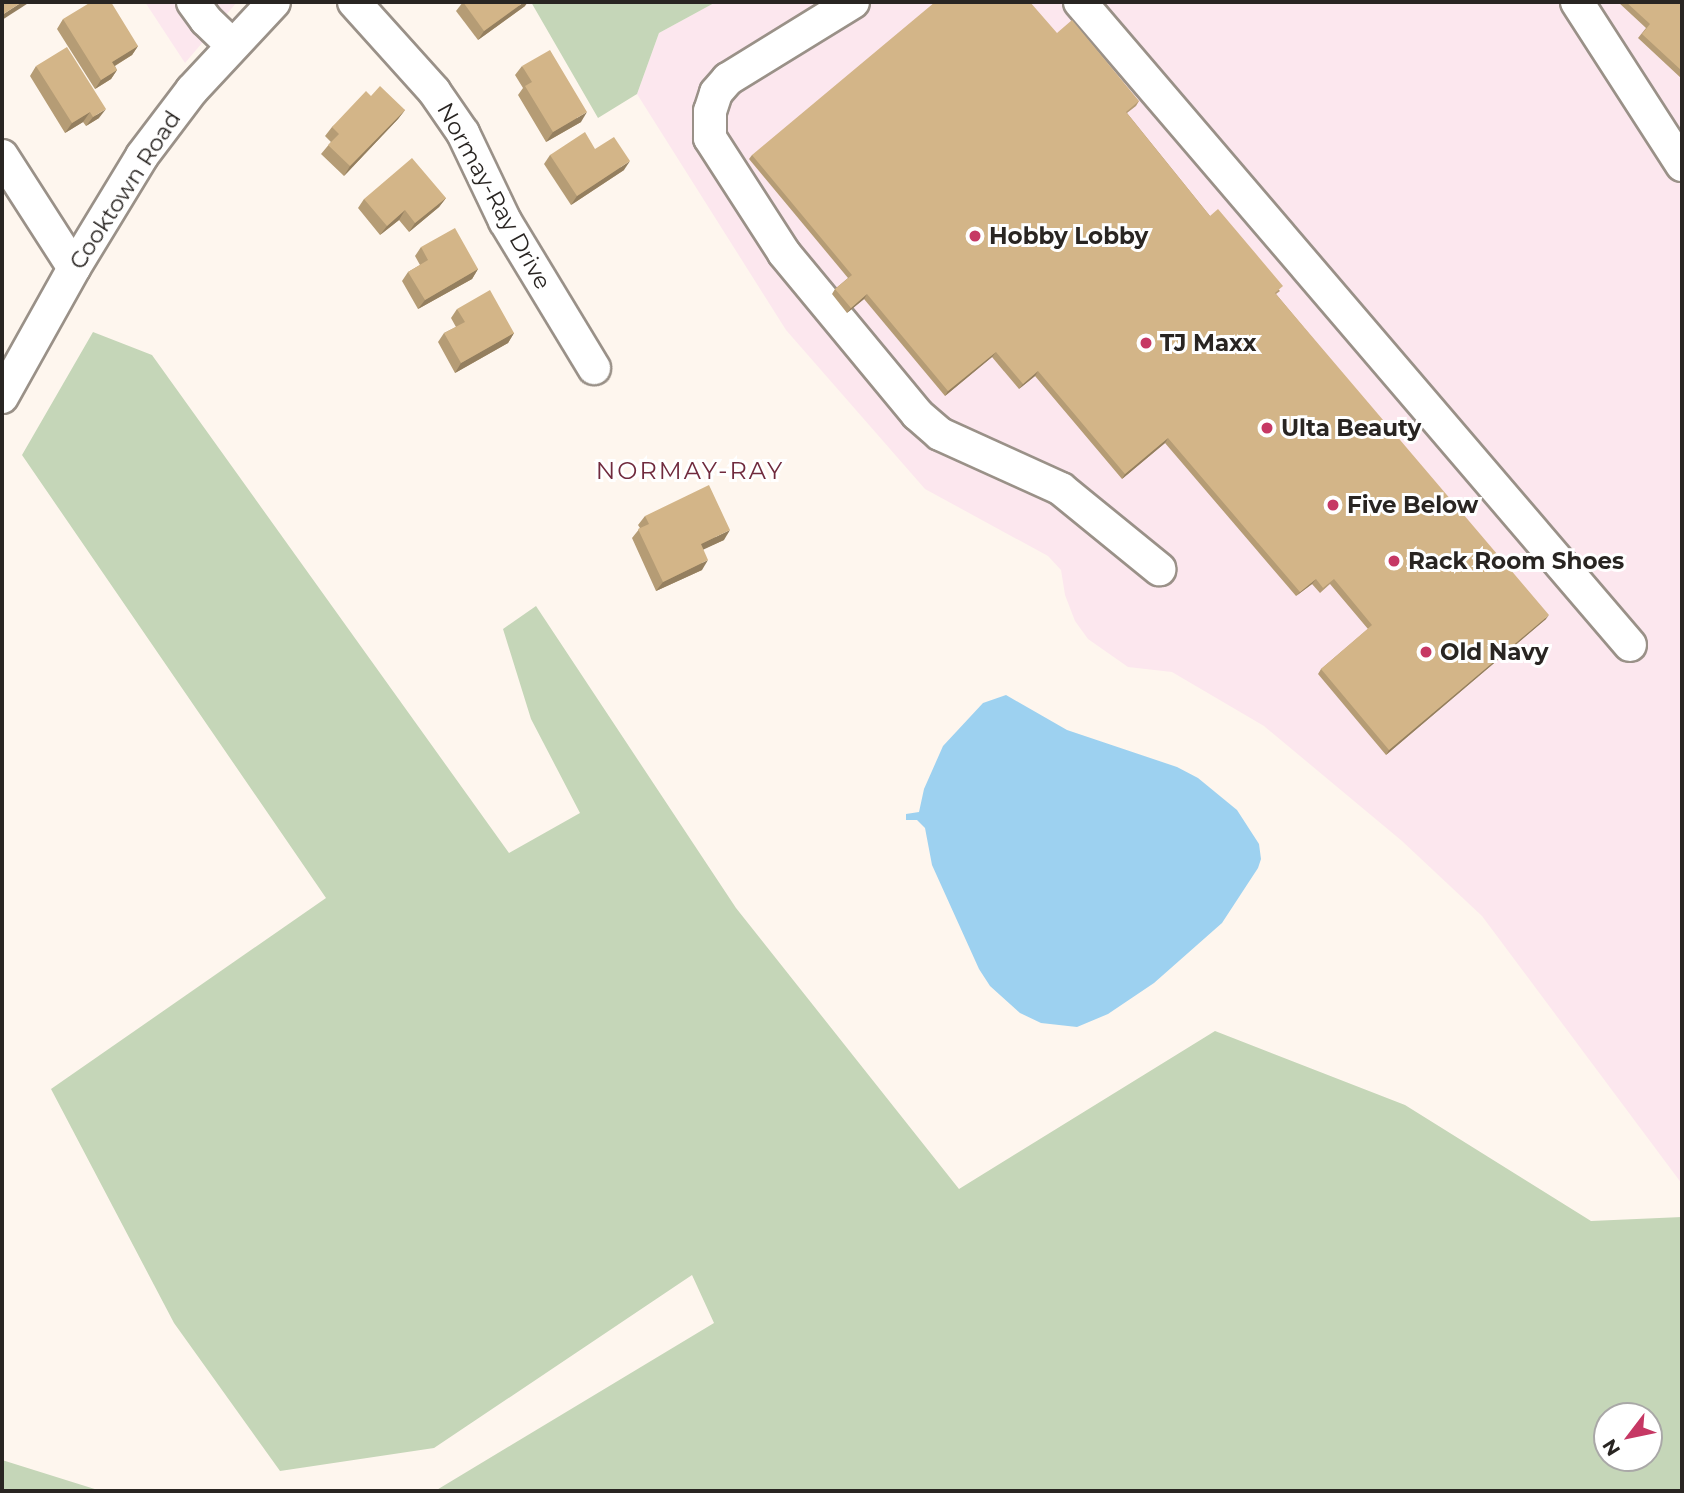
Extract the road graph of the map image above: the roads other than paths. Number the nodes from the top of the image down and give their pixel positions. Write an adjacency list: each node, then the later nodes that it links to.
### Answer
1 (193, 2): 7 (street)
2 (274, 2): 7 (street, Cooktown Road)
3 (354, 2): 11 (street, Normay-Ray Drive)
4 (853, 2): 13 (street)
5 (1080, 2): 14 (street)
6 (1577, 2): 9 (street)
7 (232, 45): 10 (street, Cooktown Road)
8 (2, 156): 10 (street)
9 (1682, 165)
10 (74, 268): 12 (street, Cooktown Road)
11 (594, 368)
12 (2, 397)
13 (1159, 569)
14 (1630, 645)

